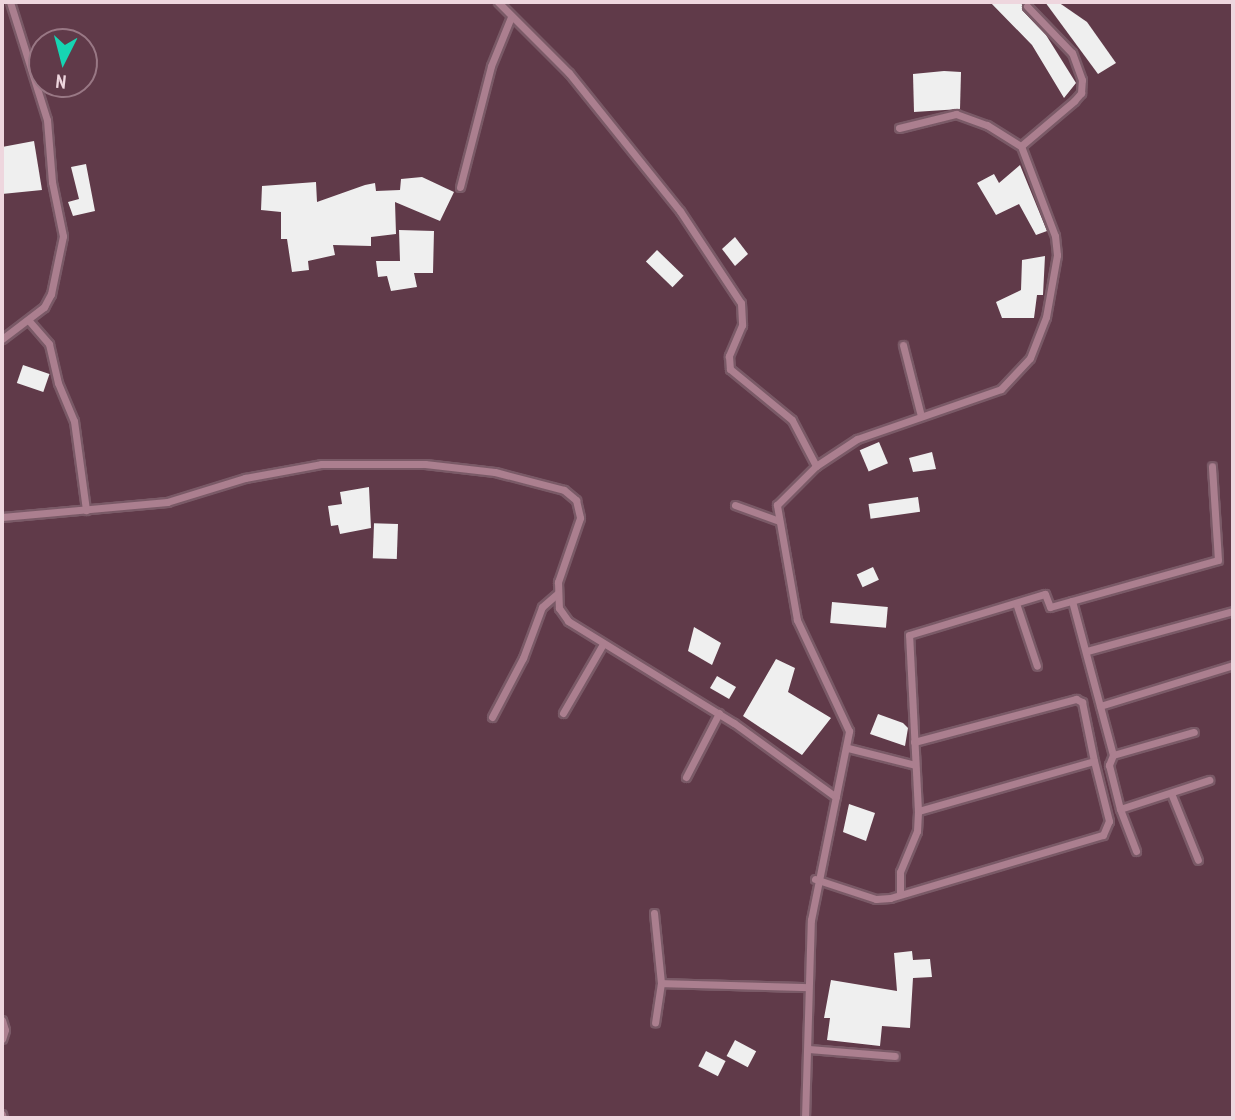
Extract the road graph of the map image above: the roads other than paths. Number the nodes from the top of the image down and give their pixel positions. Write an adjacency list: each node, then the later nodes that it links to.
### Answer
1 (10, 2): 8 (street)
2 (498, 2): 4 (street)
3 (1027, 6): 6 (street)
4 (511, 17): 7 (street); 12 (street)
5 (899, 128): 6 (street)
6 (1021, 146): 11 (street)
7 (460, 187)
8 (30, 322): 9 (street); 15 (street)
9 (2, 339)
10 (903, 345): 11 (street)
11 (921, 416): 12 (street)
12 (816, 466): 17 (street)
13 (1212, 466): 19 (street)
14 (735, 505): 17 (street)
15 (86, 510): 16 (street); 18 (street)
16 (2, 517)
17 (779, 520): 32 (street)
18 (558, 593): 22 (street); 29 (street)
19 (1072, 601): 20 (street); 23 (street)
20 (1016, 603): 24 (street); 31 (street)
21 (1233, 611): 23 (street)
22 (603, 644): 27 (street); 28 (street)
23 (1087, 651): 26 (street)
24 (1037, 666)
25 (1233, 666): 26 (street)
26 (1100, 706): 33 (street)
27 (563, 713)
28 (719, 713): 36 (street); 39 (street)
29 (492, 717)
30 (1195, 732): 33 (street)
31 (914, 742): 34 (street); 35 (street)
32 (848, 748): 35 (street); 39 (street)
33 (1113, 755): 40 (street)
34 (1094, 761): 41 (street); 45 (street)
35 (915, 765): 41 (street)
36 (686, 777)
37 (1209, 780): 38 (street)
38 (1171, 793): 40 (street); 43 (street)
39 (836, 797): 44 (street)
40 (1120, 809): 42 (street)
41 (918, 811): 45 (street)
42 (1136, 851)
43 (1198, 860)
44 (815, 879): 45 (street); 48 (street)
45 (900, 892)
46 (654, 913): 47 (street)
47 (661, 983): 48 (street); 50 (street)
48 (807, 987): 52 (street)
49 (2, 1020): 51 (street)
50 (655, 1023)
51 (2, 1039)
52 (809, 1049): 53 (street); 54 (street)
53 (895, 1056)
54 (805, 1118)

